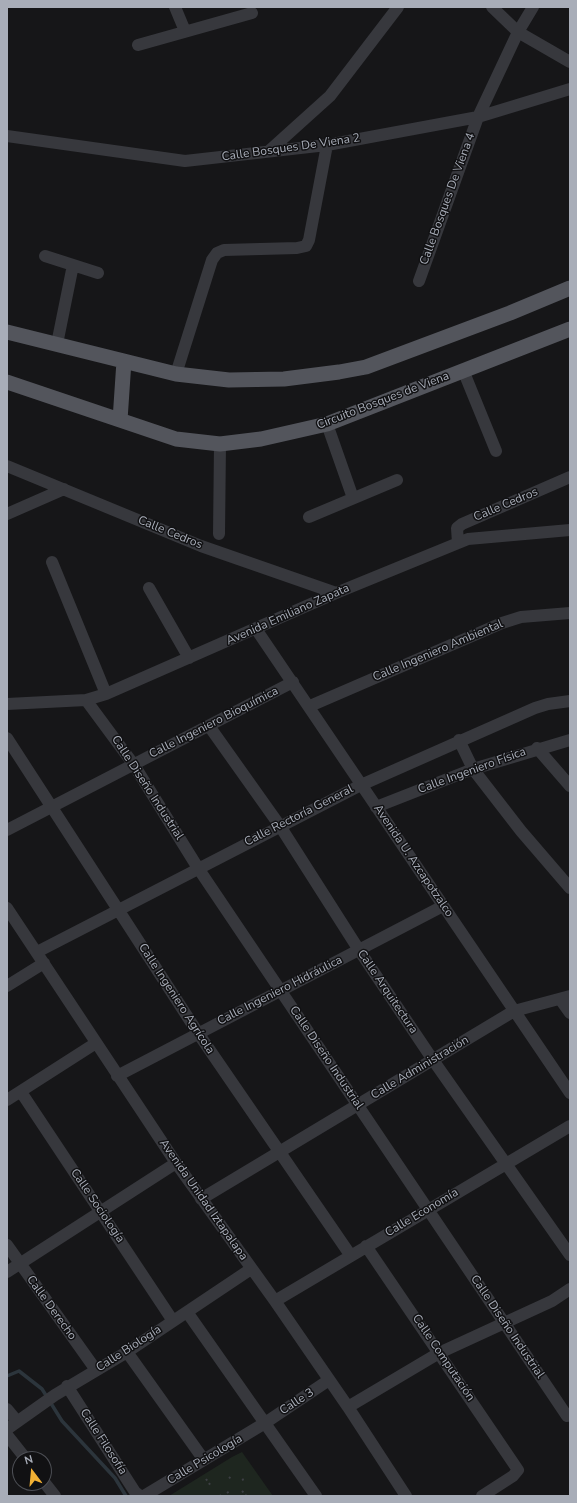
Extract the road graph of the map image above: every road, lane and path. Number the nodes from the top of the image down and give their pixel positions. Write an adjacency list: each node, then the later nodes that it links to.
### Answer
1 (175, 7): 6 (street)
2 (398, 7): 14 (street)
3 (492, 7): 7 (street)
4 (533, 7): 7 (street, Calle Bosques De Viena 4)
5 (252, 13): 6 (street)
6 (185, 31): 8 (street)
7 (518, 32): 9 (street); 11 (street, Calle Bosques De Viena 4)
8 (138, 45)
9 (570, 62)
10 (570, 89): 11 (street, Calle Bosques De Viena 2)
11 (478, 117): 13 (street, Calle Bosques De Viena 2); 18 (street, Calle Bosques De Viena 4)
12 (7, 136): 14 (street, Calle Bosques De Viena 2)
13 (327, 145): 14 (street, Calle Bosques De Viena 2); 25 (street)
14 (269, 151)
15 (45, 256): 16 (street)
16 (73, 265): 17 (street); 22 (street)
17 (98, 273)
18 (419, 281)
19 (570, 288): 25 (main road)
20 (570, 329): 24 (main road, Circuito Bosques de Viena)
21 (7, 332): 22 (main road)
22 (57, 344): 23 (main road)
23 (124, 361): 25 (main road); 27 (main road)
24 (463, 370): 28 (main road, Circuito Bosques de Viena); 30 (street)
25 (176, 374)
26 (7, 382): 27 (main road, Circuito Bosques de Viena)
27 (120, 420): 29 (main road, Circuito Bosques de Viena)
28 (327, 424): 29 (main road, Circuito Bosques de Viena); 35 (street)
29 (220, 444): 39 (street)
30 (496, 451)
31 (7, 466): 34 (street, Calle Cedros)
32 (570, 477): 40 (street, Calle Cedros)
33 (397, 480): 35 (street)
34 (64, 489): 36 (street); 43 (street, Calle Cedros)
35 (353, 498): 37 (street)
36 (7, 514)
37 (309, 517)
38 (570, 530): 40 (street, Avenida Emiliano Zapata)
39 (219, 534)
40 (458, 543): 43 (street, Avenida Emiliano Zapata)
41 (52, 562): 48 (street)
42 (149, 588): 46 (street)
43 (336, 593): 45 (street, Avenida Emiliano Zapata)
44 (570, 612): 52 (street, Calle Ingeniero Ambiental)
45 (256, 629): 46 (street, Avenida Emiliano Zapata); 47 (street, Avenida U. Azcapotzalco)
46 (189, 658): 48 (street, Avenida Emiliano Zapata)
47 (293, 682): 52 (street, Avenida U. Azcapotzalco); 53 (street, Calle Ingeniero Bioquímica)
48 (106, 694): 49 (street, Avenida Emiliano Zapata)
49 (86, 700): 50 (street, Avenida Emiliano Zapata); 58 (street, Calle Diseño Industrial)
50 (8, 701)
51 (570, 701): 55 (street, Calle Rectoría General)
52 (310, 706): 60 (street, Avenida U. Azcapotzalco)
53 (209, 726): 58 (street, Calle Ingeniero Bioquímica); 64 (street, Calle Arquitectura)
54 (7, 738): 62 (street, Calle Ingeniero Agrícola)
55 (459, 740): 59 (street); 60 (street, Calle Rectoría General)
56 (570, 740): 57 (street, Calle Ingeniero Física)
57 (537, 748): 59 (street, Calle Ingeniero Física); 61 (street)
58 (134, 765): 62 (street, Calle Ingeniero Bioquímica); 66 (street, Calle Diseño Industrial)
59 (472, 769): 63 (street, Calle Ingeniero Física); 67 (street)
60 (361, 784): 63 (street, Avenida U. Azcapotzalco); 64 (street, Calle Rectoría General)
61 (570, 786)
62 (53, 807): 65 (street, Calle Ingeniero Bioquímica); 70 (street, Calle Ingeniero Agrícola)
63 (376, 807): 68 (street, Avenida U. Azcapotzalco)
64 (280, 826): 66 (street, Calle Rectoría General); 71 (street, Calle Arquitectura)
65 (7, 830)
66 (198, 868): 70 (street, Calle Rectoría General); 75 (street, Calle Diseño Industrial)
67 (570, 888)
68 (444, 906): 71 (street, Calle Ingeniero Hidráulica); 77 (street, Avenida U. Azcapotzalco)
69 (7, 908): 72 (street, Avenida Unidad Iztapalapa)
70 (118, 910): 72 (street, Calle Rectoría General); 79 (street, Calle Ingeniero Agrícola)
71 (359, 950): 75 (street, Calle Ingeniero Hidráulica); 81 (street, Calle Arquitectura)
72 (37, 952): 73 (street, Avenida Unidad Iztapalapa)
73 (44, 963): 74 (street); 80 (street, Avenida Unidad Iztapalapa)
74 (7, 986)
75 (280, 991): 79 (street, Calle Ingeniero Hidráulica); 86 (street, Calle Diseño Industrial)
76 (565, 997): 77 (street, Calle Administración); 78 (street)
77 (514, 1011): 81 (street, Calle Administración); 84 (street, Avenida U. Azcapotzalco)
78 (570, 1013)
79 (198, 1034): 82 (street, Calle Ingeniero Hidráulica); 88 (street, Calle Ingeniero Agrícola)
80 (96, 1043): 82 (street, Avenida Unidad Iztapalapa); 83 (street)
81 (433, 1060): 86 (street, Calle Administración); 90 (street, Calle Arquitectura)
82 (117, 1076): 89 (street, Avenida Unidad Iztapalapa)
83 (20, 1092): 85 (street); 93 (street, Calle Sociología)
84 (570, 1093)
85 (7, 1100)
86 (358, 1106): 88 (street, Calle Administración); 92 (street, Calle Diseño Industrial)
87 (570, 1126): 90 (street, Calle Economía)
88 (280, 1151): 91 (street, Calle Administración); 97 (street, Calle Ingeniero Agrícola)
89 (176, 1163): 91 (street, Avenida Unidad Iztapalapa); 93 (street)
90 (505, 1164): 92 (street, Calle Economía); 96 (street, Calle Arquitectura)
91 (201, 1199): 99 (street, Avenida Unidad Iztapalapa)
92 (428, 1210): 95 (street, Calle Economía); 105 (street, Calle Diseño Industrial)
93 (100, 1212): 98 (street); 104 (street, Calle Sociología)
94 (7, 1245): 98 (street, Calle Derecho)
95 (366, 1246): 97 (street, Calle Economía); 107 (street, Calle Computación)
96 (570, 1255)
97 (351, 1256): 102 (street, Calle Economía)
98 (20, 1264): 100 (street); 108 (street, Calle Derecho)
99 (251, 1269): 102 (street, Avenida Unidad Iztapalapa); 103 (street, Calle Biología)
100 (7, 1272)
101 (570, 1289): 105 (street)
102 (275, 1301): 109 (street, Avenida Unidad Iztapalapa)
103 (187, 1312): 104 (street, Calle Biología); 115 (street)
104 (173, 1321): 106 (street, Calle Biología)
105 (504, 1324): 107 (street); 113 (street, Calle Diseño Industrial)
106 (127, 1352): 108 (street, Calle Biología); 119 (street)
107 (439, 1354): 111 (street); 134 (street, Calle Computación)
108 (96, 1370): 110 (street, Calle Biología)
109 (329, 1380): 111 (street, Avenida Unidad Iztapalapa); 115 (street, Calle 3)
110 (67, 1386): 114 (street, Calle Biología); 131 (street, Calle Filosofía)
111 (348, 1407): 130 (street, Avenida Unidad Iztapalapa)
112 (7, 1409): 114 (street)
113 (567, 1416)
114 (17, 1422): 116 (street, Calle Biología)
115 (265, 1423): 119 (street, Calle Psicología); 133 (street)
116 (7, 1429)
117 (7, 1435): 118 (street)
118 (20, 1451)
119 (204, 1460): 132 (street, Calle Psicología)
120 (229, 1477): 123 (path)
121 (246, 1478): 124 (path)
122 (206, 1480): 125 (path)
123 (232, 1480)
124 (242, 1480)
125 (210, 1486)
126 (231, 1490): 128 (path)
127 (242, 1491): 129 (path)
128 (227, 1493)
129 (246, 1494)
130 (400, 1494)
131 (140, 1496)
132 (144, 1496)
133 (316, 1496)
134 (482, 1496)

